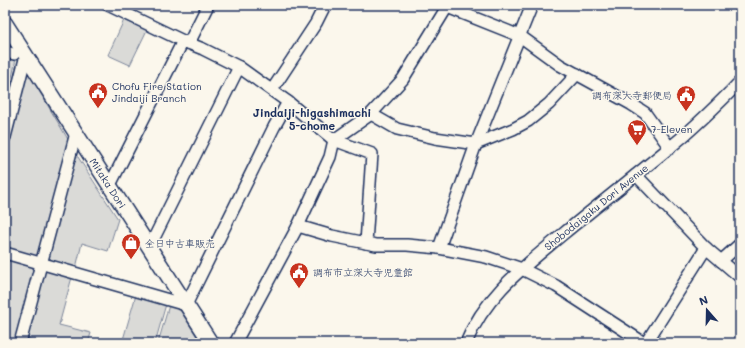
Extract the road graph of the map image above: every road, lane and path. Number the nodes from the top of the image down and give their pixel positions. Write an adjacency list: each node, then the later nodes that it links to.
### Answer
1 (108, 5): 8 (street)
2 (208, 5): 8 (street)
3 (325, 5): 13 (street)
4 (532, 5): 7 (street)
5 (445, 6): 7 (street); 15 (street)
6 (5, 23): 9 (main road, Mitaka Dori)
7 (520, 36): 11 (street); 19 (street)
8 (186, 42): 10 (street); 22 (street)
9 (15, 54): 16 (main road, Mitaka Dori); 17 (street)
10 (239, 67): 13 (street); 26 (street)
11 (577, 74): 19 (street); 20 (street)
12 (740, 82): 20 (street, Shobodaigaku Dori Avenue)
13 (272, 90): 14 (street)
14 (288, 102): 18 (street); 34 (street)
15 (371, 114): 18 (street); 19 (street)
16 (76, 133): 22 (main road, Mitaka Dori); 31 (street)
17 (5, 137)
18 (334, 140): 23 (street); 24 (street)
19 (476, 144): 27 (street)
20 (670, 148): 21 (street, Shobodaigaku Dori Avenue)
21 (636, 175): 28 (street); 32 (street, Shobodaigaku Dori Avenue)
22 (110, 185): 26 (main road, Mitaka Dori)
23 (298, 226): 24 (street); 37 (street)
24 (366, 243): 27 (street)
25 (740, 244): 30 (street)
26 (149, 248): 34 (main road, Mitaka Dori)
27 (439, 248): 32 (street)
28 (706, 248): 30 (street); 39 (street)
29 (5, 253): 31 (street)
30 (721, 261): 33 (street)
31 (41, 263): 34 (street); 35 (street)
32 (522, 269): 38 (street, Shobodaigaku Dori Avenue); 39 (street)
33 (740, 277)
34 (186, 305): 36 (main road, Mitaka Dori)
35 (20, 343)
36 (211, 343)
37 (235, 343)
38 (466, 343)
39 (645, 343)

